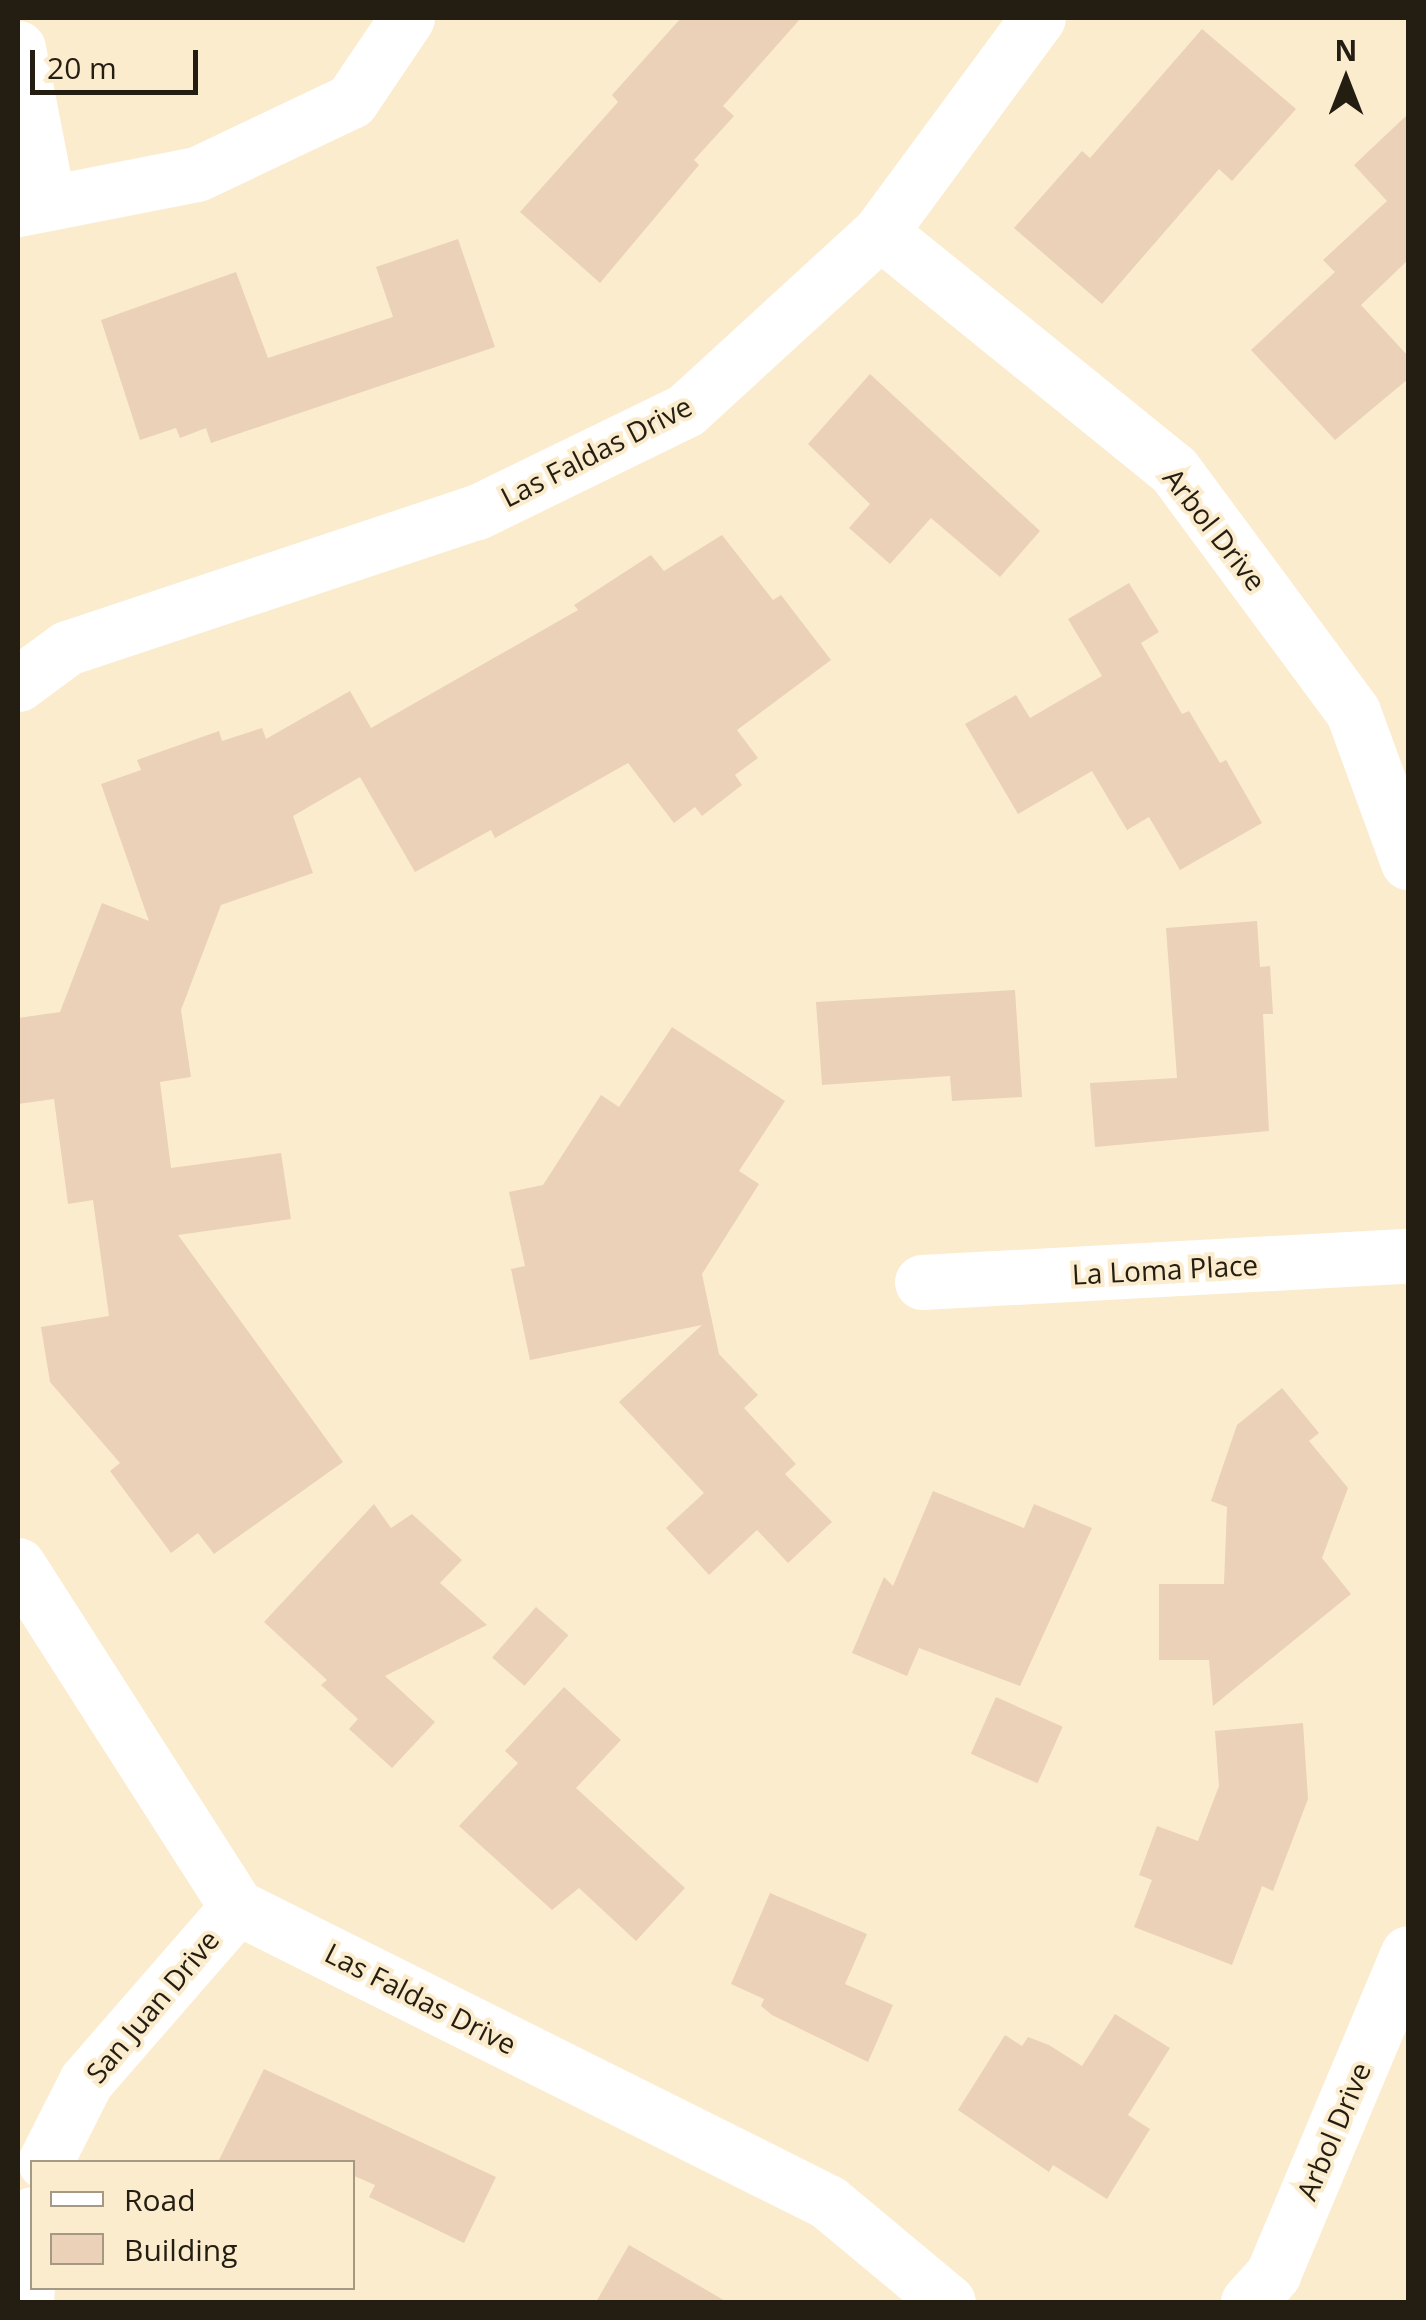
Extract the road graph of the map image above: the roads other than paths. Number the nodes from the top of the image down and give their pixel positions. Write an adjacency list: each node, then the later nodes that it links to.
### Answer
1 (407, 18): 4 (street)
2 (1038, 18): 5 (street, Las Faldas Drive)
3 (18, 48): 4 (street)
4 (33, 206)
5 (880, 232): 6 (street, Las Faldas Drive); 7 (street, Arbol Drive)
6 (18, 684)
7 (1408, 862)
8 (1408, 1256): 9 (street, La Loma Place)
9 (922, 1282)
10 (18, 1564): 11 (street)
11 (237, 1907): 13 (street, San Juan Drive); 16 (street, Las Faldas Drive)
12 (1408, 1953): 17 (street, Arbol Drive)
13 (46, 2160)
14 (30, 2243): 15 (street)
15 (26, 2302)
16 (948, 2302)
17 (1248, 2302)

